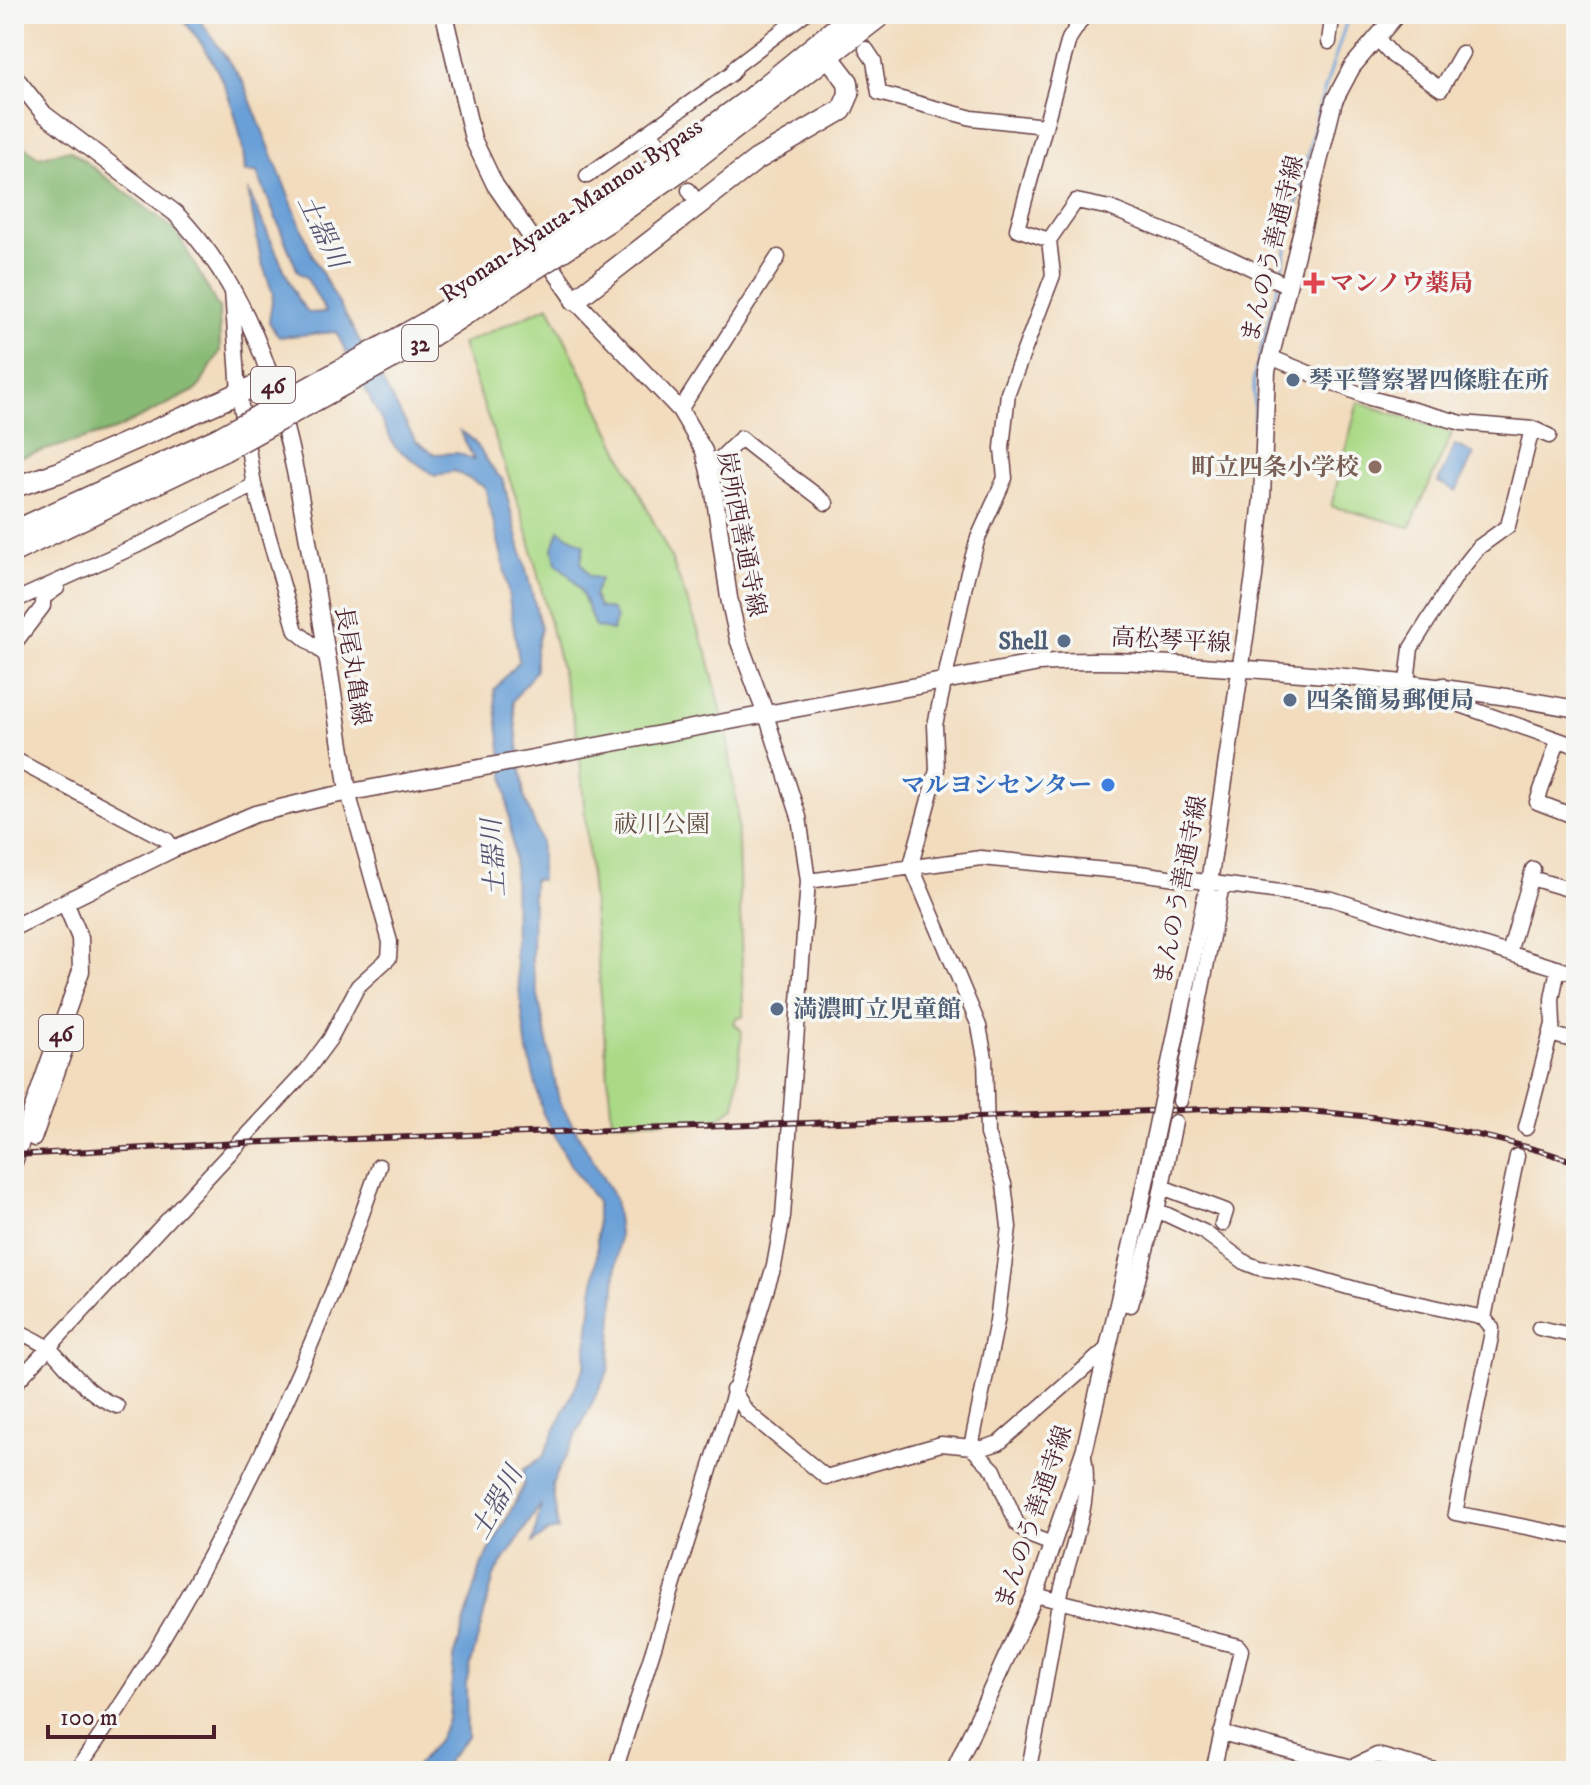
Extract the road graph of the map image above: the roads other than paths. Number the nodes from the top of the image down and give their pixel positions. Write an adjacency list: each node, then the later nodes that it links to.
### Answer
1 (444, 14): 22 (main road, 炭所西善通寺線)
2 (804, 14): 15 (street)
3 (853, 14): 11 (highway, Ryonan-Ayauta-Mannou Bypass / 32)
4 (883, 14): 11 (highway, Ryonan-Ayauta-Mannou Bypass / 32)
5 (1085, 14): 14 (street)
6 (1397, 14): 8 (main road, まんのう善通寺線)
7 (1332, 19): 9 (street)
8 (1376, 37): 12 (street); 20 (main road, まんのう善通寺線)
9 (1329, 42)
10 (866, 49): 14 (street)
11 (824, 50): 22 (highway); 29 (highway, Ryonan-Ayauta-Mannou Bypass / 32, bridge)
12 (1462, 53)
13 (14, 76): 21 (main road, 長尾丸亀線 / 46)
14 (1045, 126): 18 (street)
15 (650, 131): 16 (street); 17 (street)
16 (661, 147)
17 (587, 176)
18 (1049, 240): 20 (street); 41 (street)
19 (778, 257): 26 (street)
20 (1282, 284): 23 (main road, まんのう善通寺線)
21 (232, 290): 24 (main road, 長尾丸亀線 / 46); 25 (street)
22 (575, 300): 26 (main road, 炭所西善通寺線)
23 (1270, 357): 28 (street); 40 (main road, まんのう善通寺線)
24 (271, 379): 25 (highway); 39 (main road, 長尾丸亀線 / 46)
25 (239, 393): 31 (street); 32 (highway)
26 (680, 410): 30 (main road, 炭所西善通寺線)
27 (1531, 433): 42 (street)
28 (1549, 436)
29 (221, 445): 34 (highway, Ryonan-Ayauta-Mannou Bypass / 32); 35 (highway, Ryonan-Ayauta-Mannou Bypass / 32)
30 (708, 470): 33 (street); 45 (main road, 炭所西善通寺線)
31 (254, 485): 36 (street); 39 (street)
32 (14, 487)
33 (826, 503)
34 (14, 531)
35 (14, 552)
36 (69, 578): 37 (street); 38 (street)
37 (14, 601)
38 (14, 644)
39 (328, 657): 49 (main road, 長尾丸亀線 / 46)
40 (1241, 668): 41 (main road, 高松琴平線); 42 (main road, 高松琴平線); 54 (main road, まんのう善通寺線)
41 (944, 679): 45 (main road, 高松琴平線); 52 (street)
42 (1407, 682): 43 (main road, 高松琴平線)
43 (1442, 685): 44 (main road, 高松琴平線); 46 (street)
44 (1576, 709)
45 (766, 715): 49 (main road); 53 (street)
46 (1558, 741): 47 (street); 50 (street)
47 (1576, 746)
48 (14, 759): 51 (street)
49 (356, 791): 51 (main road); 79 (street)
50 (1576, 817)
51 (173, 849): 56 (main road)
52 (911, 865): 53 (street); 54 (street); 84 (street)
53 (808, 881): 82 (street)
54 (1216, 884): 58 (street); 64 (street); 74 (main road, まんのう善通寺線, bridge)
55 (1575, 891): 58 (street)
56 (65, 902): 57 (main road); 61 (main road, 46)
57 (14, 927)
58 (1509, 953): 59 (street)
59 (1558, 968): 60 (street); 62 (street)
60 (1576, 974)
61 (63, 1027): 67 (street); 69 (main road, 46)
62 (1550, 1034): 63 (street); 66 (street)
63 (1576, 1041)
64 (1180, 1101)
65 (1175, 1122): 71 (street)
66 (1526, 1128)
67 (34, 1139)
68 (1517, 1156): 75 (street)
69 (14, 1162)
70 (379, 1166): 92 (street)
71 (1162, 1187): 72 (street); 73 (street)
72 (1157, 1210): 74 (street); 75 (street)
73 (1222, 1224)
74 (1119, 1302): 80 (main road, まんのう善通寺線)
75 (1484, 1318): 86 (street)
76 (1539, 1328): 78 (street)
77 (14, 1329): 79 (street)
78 (1576, 1336)
79 (48, 1348): 81 (street); 83 (street)
80 (1108, 1348): 84 (street); 85 (main road, まんのう善通寺線)
81 (14, 1385)
82 (733, 1390): 84 (street); 93 (street)
83 (117, 1406)
84 (971, 1447): 87 (street)
85 (1083, 1453): 87 (main road, まんのう善通寺線); 89 (street)
86 (1576, 1537)
87 (1052, 1544): 88 (main road, まんのう善通寺線)
88 (1035, 1595): 89 (street); 94 (main road, まんのう善通寺線)
89 (1059, 1601): 90 (street); 95 (street)
90 (1221, 1733): 91 (street); 96 (street)
91 (1418, 1768): 97 (street)
92 (76, 1771)
93 (615, 1771)
94 (954, 1771)
95 (1028, 1771)
96 (1213, 1771)
97 (1439, 1771)

